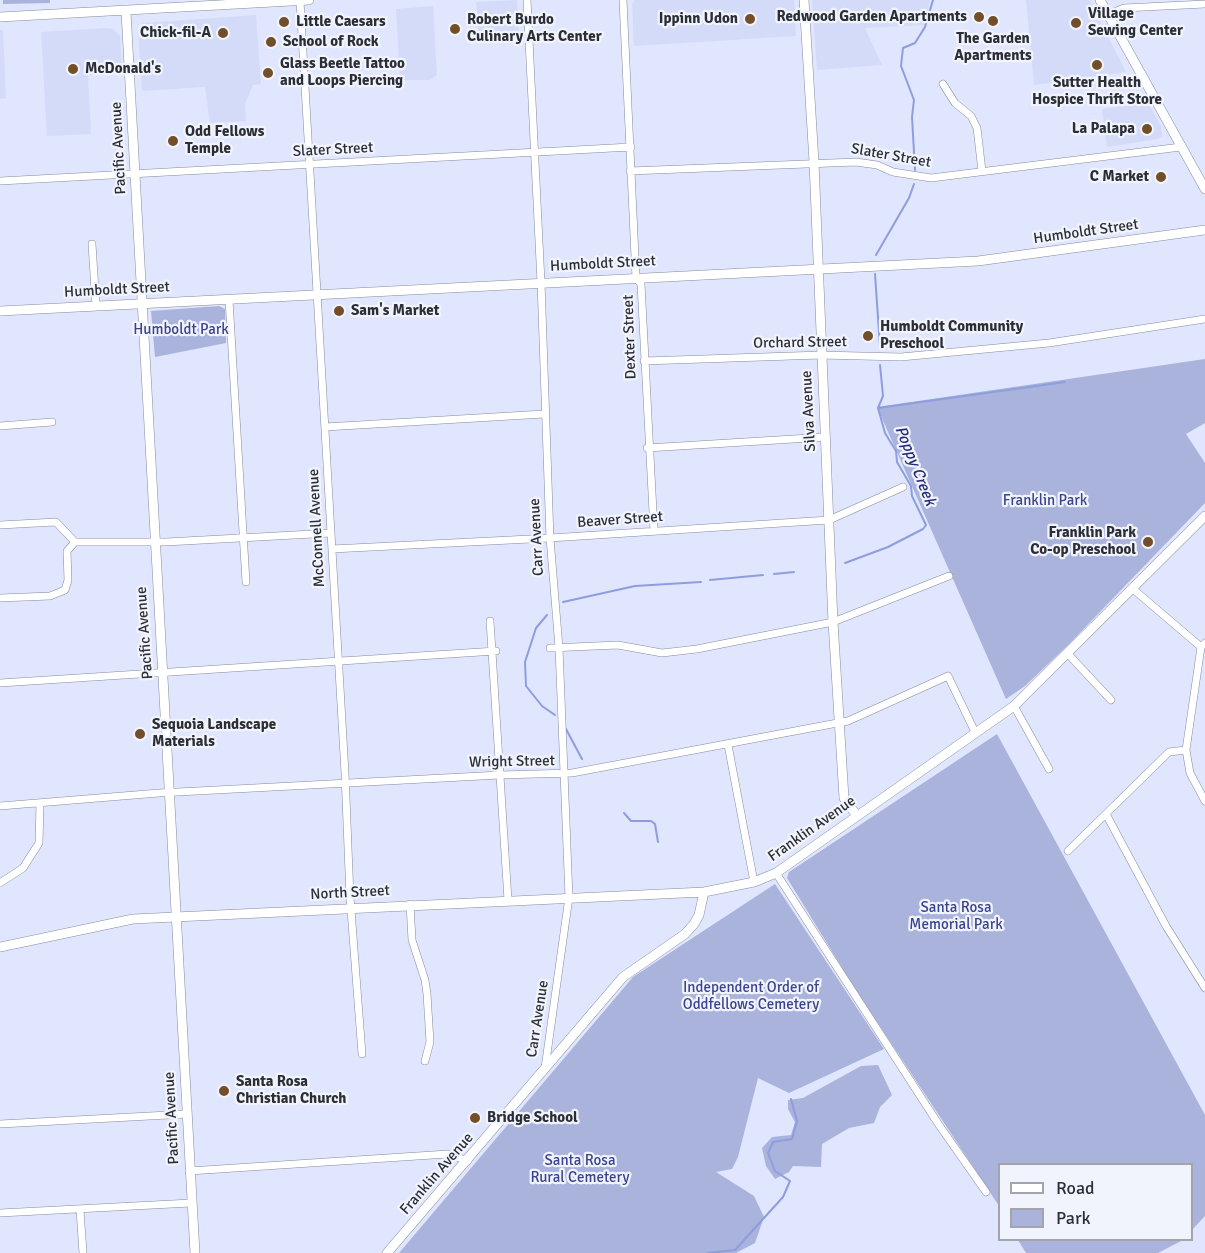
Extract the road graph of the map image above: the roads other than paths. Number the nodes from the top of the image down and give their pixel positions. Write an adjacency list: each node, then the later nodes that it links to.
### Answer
1 (309, 0): 6 (street)
2 (527, 0): 14 (street, Carr Avenue)
3 (623, 0): 12 (street, Dexter Street)
4 (804, 0): 15 (street, Silva Avenue)
5 (1100, 0): 9 (street)
6 (300, 1): 8 (street); 16 (street, McConnell Avenue)
7 (1205, 4): 9 (street)
8 (126, 12): 10 (street); 19 (street, Pacific Avenue)
9 (1107, 15): 13 (street)
10 (0, 17)
11 (943, 84): 18 (street)
12 (631, 147): 14 (street, Slater Street); 17 (street, Dexter Street)
13 (1181, 147): 18 (street, Slater Street); 21 (street)
14 (534, 152): 16 (street, Slater Street); 26 (street, Carr Avenue)
15 (814, 162): 17 (street, Slater Street); 18 (street, Slater Street); 24 (street, Silva Avenue)
16 (310, 165): 19 (street, Slater Street); 27 (street, McConnell Avenue)
17 (630, 171): 25 (street, Dexter Street)
18 (982, 171)
19 (135, 172): 20 (street, Slater Street); 29 (street, Pacific Avenue)
20 (0, 181)
21 (1205, 189)
22 (1205, 230): 24 (street, Humboldt Street)
23 (92, 244): 30 (street)
24 (818, 270): 25 (street, Humboldt Street); 33 (street, Silva Avenue)
25 (636, 278): 26 (street, Humboldt Street); 34 (street, Dexter Street)
26 (541, 282): 27 (street, Humboldt Street); 35 (street, Carr Avenue)
27 (318, 294): 28 (street, Humboldt Street); 38 (street, McConnell Avenue)
28 (229, 300): 29 (street, Humboldt Street); 47 (street)
29 (143, 303): 30 (street, Humboldt Street); 50 (street, Pacific Avenue)
30 (96, 306): 31 (street, Humboldt Street)
31 (0, 311)
32 (1205, 319): 33 (street, Orchard Street)
33 (821, 354): 34 (street, Orchard Street); 39 (street, Silva Avenue)
34 (644, 362): 40 (street, Dexter Street)
35 (544, 414): 38 (street); 48 (street, Carr Avenue)
36 (52, 422): 37 (street)
37 (0, 426)
38 (325, 427): 46 (street, McConnell Avenue)
39 (826, 437): 40 (street); 43 (street, Silva Avenue)
40 (647, 448): 45 (street, Dexter Street)
41 (903, 488): 43 (street, Beaver Street)
42 (1205, 516): 54 (street, Franklin Avenue)
43 (829, 520): 45 (street, Beaver Street); 57 (street, Silva Avenue)
44 (0, 525): 49 (street)
45 (654, 531): 48 (street, Beaver Street)
46 (331, 533): 47 (street); 51 (street, McConnell Avenue)
47 (243, 537): 50 (street); 53 (street)
48 (550, 538): 51 (street, Beaver Street); 60 (street, Carr Avenue)
49 (75, 542): 50 (street); 55 (street)
50 (155, 542): 64 (street, Pacific Avenue)
51 (332, 549): 63 (street, McConnell Avenue)
52 (949, 576): 57 (street)
53 (246, 582)
54 (1133, 589): 58 (street); 62 (street, Franklin Avenue)
55 (0, 598)
56 (490, 621): 61 (street)
57 (833, 622): 60 (street); 68 (street, Silva Avenue)
58 (1203, 645): 71 (street)
59 (550, 648): 60 (street)
60 (559, 648): 73 (street, Carr Avenue)
61 (494, 652): 63 (street); 74 (street)
62 (1068, 654): 66 (street); 67 (street, Franklin Avenue)
63 (339, 662): 64 (street); 75 (street, McConnell Avenue)
64 (163, 671): 65 (street); 76 (street, Pacific Avenue)
65 (0, 683)
66 (1111, 700)
67 (1014, 706): 69 (street, Franklin Avenue); 72 (street)
68 (840, 722): 69 (street, Wright Street); 70 (street, Wright Street); 81 (street, Silva Avenue)
69 (975, 732): 81 (street, Franklin Avenue)
70 (728, 745): 73 (street, Wright Street); 84 (street)
71 (1186, 750): 77 (street); 80 (street)
72 (1049, 769)
73 (564, 774): 74 (street, Wright Street); 87 (street, Carr Avenue)
74 (500, 775): 75 (street, Wright Street); 88 (street)
75 (346, 784): 76 (street, Wright Street); 90 (street, McConnell Avenue)
76 (170, 793): 78 (street, Wright Street); 91 (street, Pacific Avenue)
77 (1205, 801)
78 (40, 804): 79 (street, Wright Street); 85 (street)
79 (0, 806)
80 (1106, 814): 82 (street); 93 (street)
81 (857, 816): 83 (street, Franklin Avenue)
82 (1068, 851)
83 (776, 873): 84 (street, Franklin Avenue); 101 (street)
84 (754, 882): 86 (street, Franklin Avenue)
85 (0, 883)
86 (704, 892): 87 (street, North Street); 96 (street, Franklin Avenue)
87 (569, 897): 88 (street, North Street); 96 (street, Carr Avenue)
88 (508, 900): 89 (street, North Street)
89 (410, 904): 90 (street, North Street); 95 (street)
90 (352, 908): 91 (street, North Street); 94 (street, McConnell Avenue)
91 (177, 916): 92 (street, North Street); 97 (street, Pacific Avenue)
92 (0, 947)
93 (1205, 988)
94 (362, 1054)
95 (425, 1061)
96 (544, 1072): 99 (street, Franklin Avenue)
97 (187, 1114): 98 (street); 100 (street, Pacific Avenue)
98 (0, 1124)
99 (468, 1161): 100 (street); 107 (street, Franklin Avenue)
100 (189, 1171): 102 (street, Pacific Avenue)
101 (987, 1192)
102 (191, 1203): 103 (street); 106 (street, Pacific Avenue)
103 (81, 1210): 104 (street); 105 (street)
104 (0, 1214)
105 (83, 1253)
106 (195, 1253)
107 (387, 1253)

